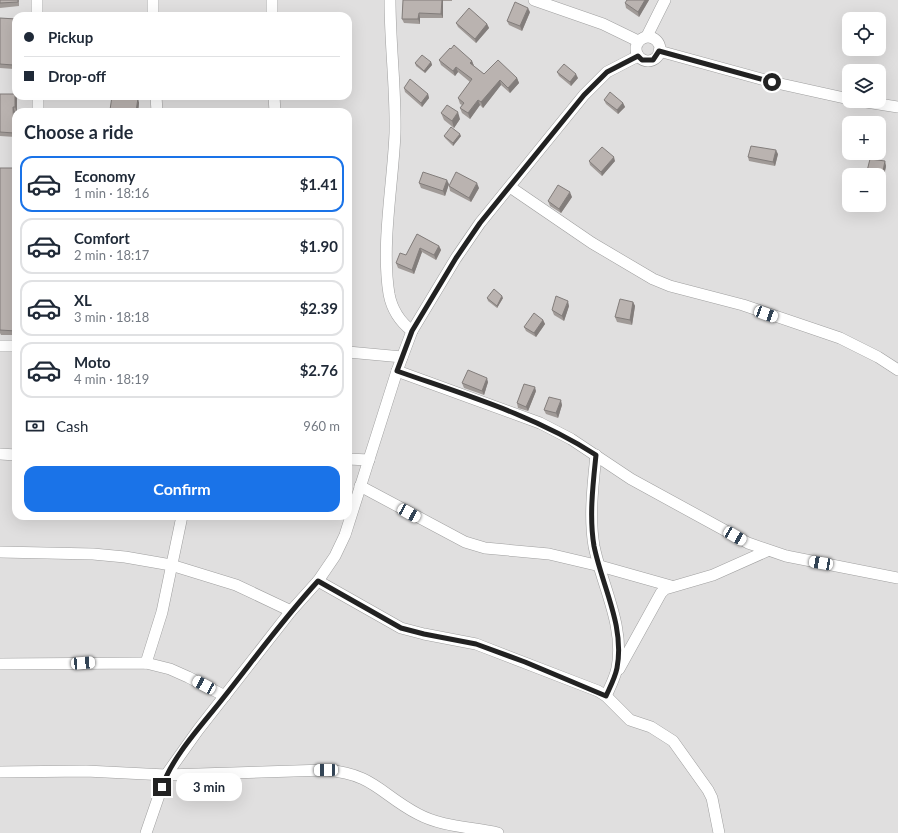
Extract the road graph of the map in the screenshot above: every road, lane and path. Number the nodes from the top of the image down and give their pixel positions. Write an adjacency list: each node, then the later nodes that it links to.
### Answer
1 (37, 0): 7 (street)
2 (153, 0): 8 (street)
3 (272, 0): 9 (street)
4 (390, 0): 17 (street)
5 (534, 0): 10 (street)
6 (665, 0): 10 (street)
7 (37, 12)
8 (153, 12)
9 (272, 12)
10 (643, 39): 11 (street); 12 (street)
11 (659, 51): 12 (street); 13 (street)
12 (638, 56): 16 (street)
13 (842, 97)
14 (886, 105): 15 (street)
15 (898, 107)
16 (510, 187): 17 (street); 22 (street)
17 (412, 331): 21 (street)
18 (0, 346): 19 (street)
19 (12, 346)
20 (352, 352): 21 (street)
21 (402, 356): 23 (street)
22 (898, 370)
23 (397, 371): 26 (street); 28 (street)
24 (0, 454): 25 (street)
25 (12, 455)
26 (596, 455): 33 (street); 36 (street)
27 (352, 459): 28 (street)
28 (368, 460): 29 (street)
29 (360, 486): 30 (street); 36 (street)
30 (352, 512)
31 (181, 520): 35 (street)
32 (350, 520): 38 (street)
33 (767, 551): 37 (street); 39 (street)
34 (0, 552): 35 (street)
35 (171, 565): 40 (street); 41 (street)
36 (600, 566): 39 (street); 43 (street)
37 (898, 578)
38 (318, 581): 40 (street); 45 (street)
39 (671, 586): 43 (street)
40 (291, 611): 44 (street)
41 (146, 663): 42 (street); 44 (street)
42 (0, 664)
43 (615, 676): 45 (street)
44 (225, 696): 47 (street)
45 (606, 696): 50 (street)
46 (0, 772): 47 (street)
47 (166, 774): 48 (street); 49 (street)
48 (146, 833)
49 (498, 833)
50 (719, 833)

